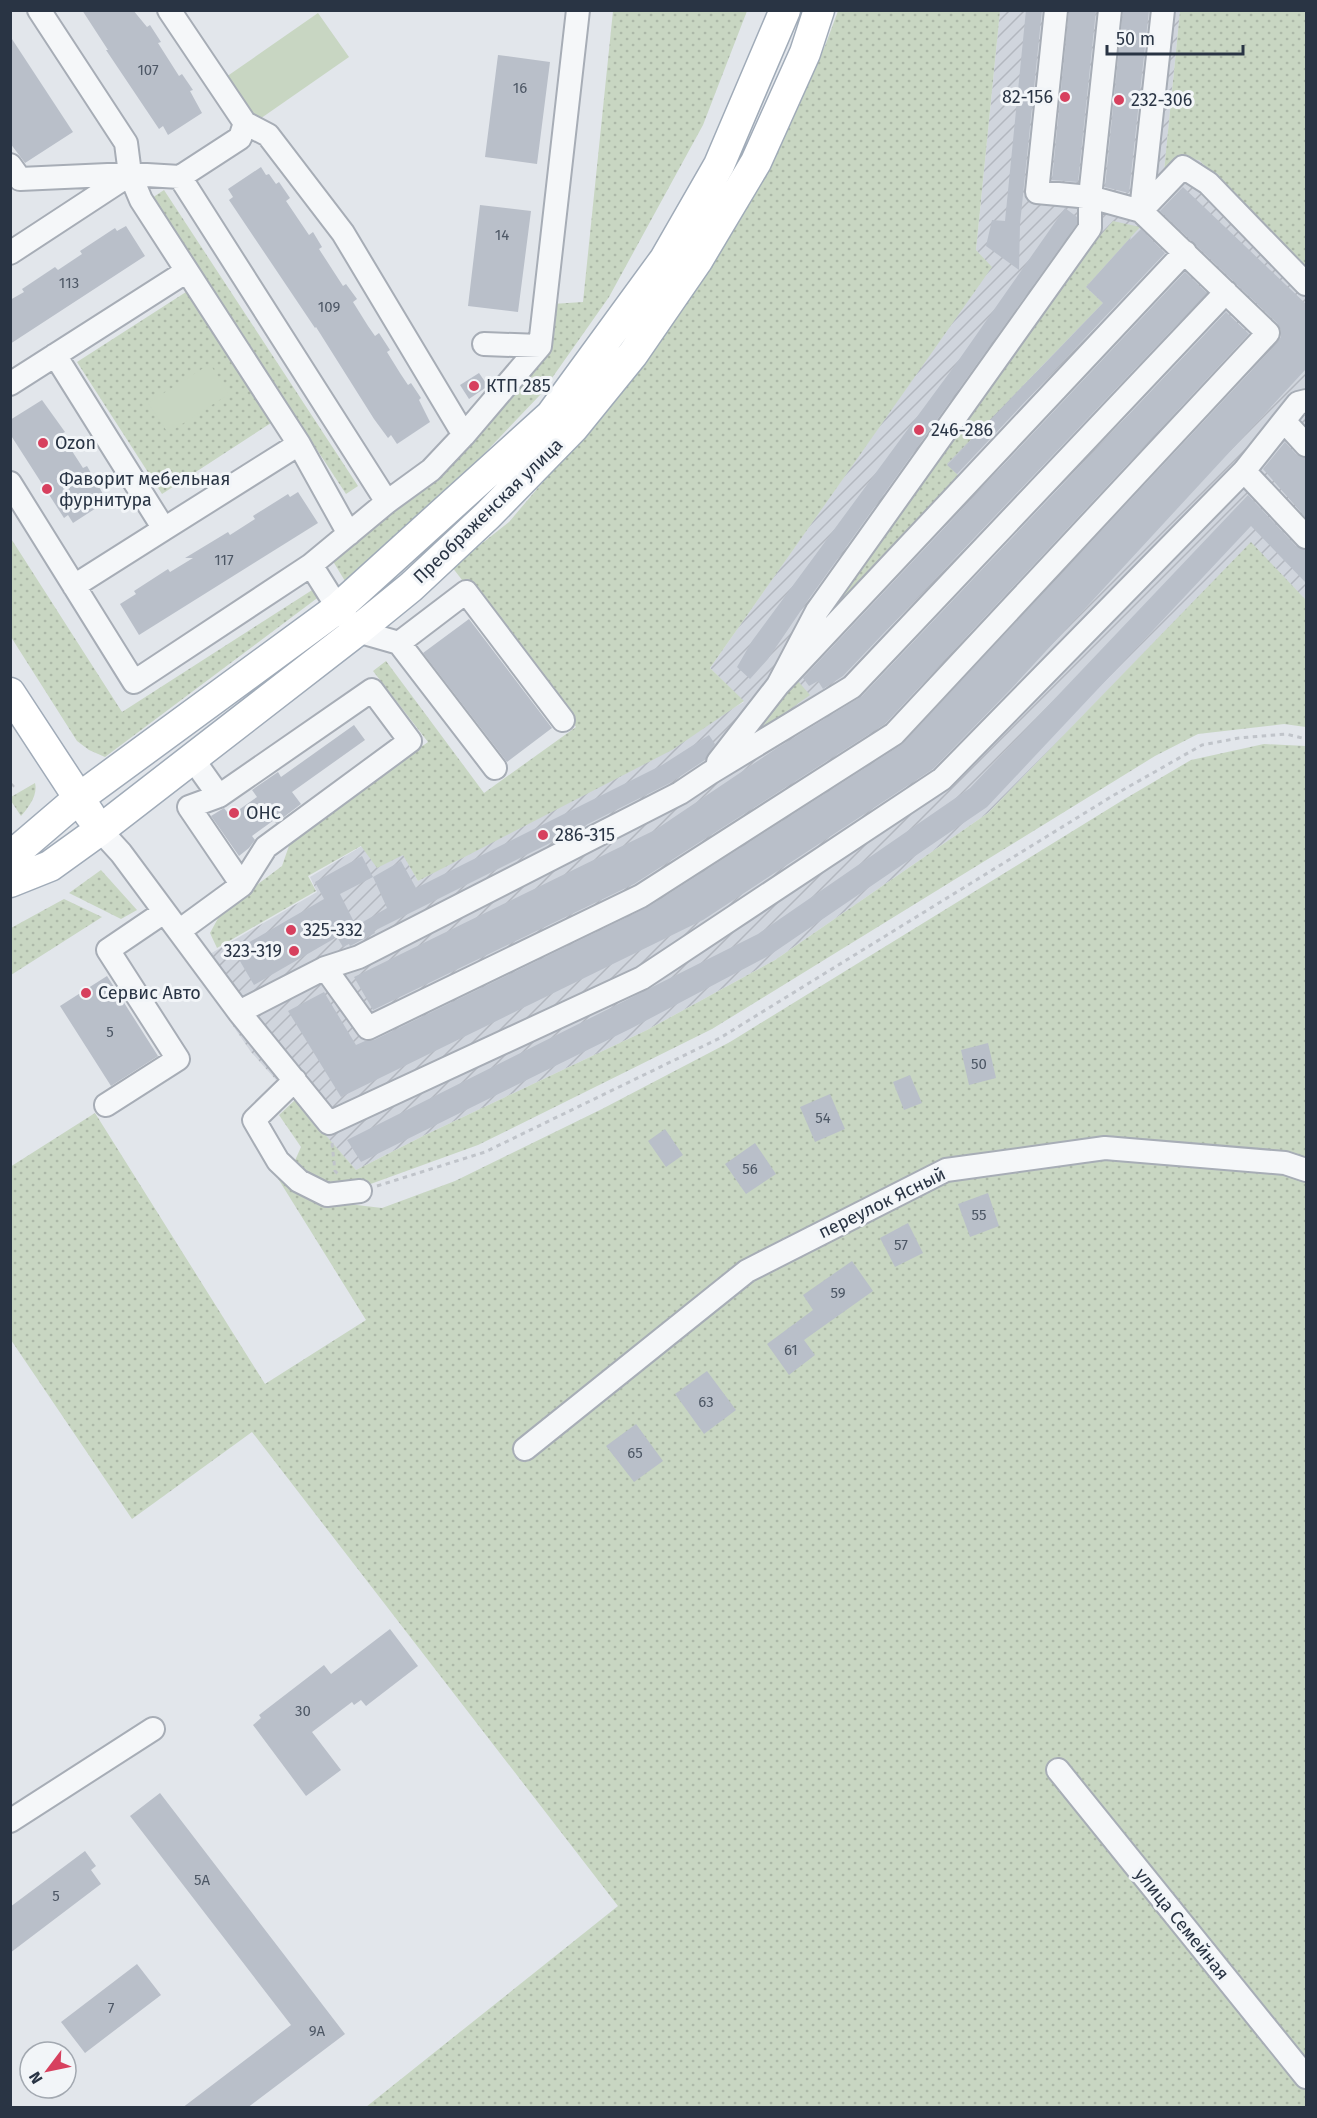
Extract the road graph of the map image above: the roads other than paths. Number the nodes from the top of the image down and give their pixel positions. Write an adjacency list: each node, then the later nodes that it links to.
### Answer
1 (39, 10): 11 (street)
2 (169, 10): 9 (street)
3 (578, 10): 21 (street)
4 (785, 10): 37 (main road, Преображенская улица)
5 (819, 10): 38 (main road, Преображенская улица)
6 (1056, 10): 13 (street)
7 (1110, 10): 13 (street)
8 (1163, 10): 14 (street)
9 (245, 123): 12 (street); 26 (street)
10 (10, 165): 11 (street)
11 (130, 174): 12 (street); 16 (street); 17 (street)
12 (180, 177): 31 (street)
13 (1090, 197): 14 (street); 40 (street)
14 (1140, 211): 15 (street); 18 (street)
15 (1185, 252): 19 (street); 40 (street)
16 (10, 253)
17 (187, 271): 22 (street); 27 (street)
18 (1306, 284)
19 (1226, 292): 45 (street); 54 (street)
20 (484, 344): 21 (street)
21 (540, 346): 26 (street)
22 (55, 356): 23 (street); 32 (street)
23 (10, 384)
24 (1306, 401): 25 (street)
25 (1284, 421): 28 (street); 29 (street)
26 (464, 435): 31 (street)
27 (299, 444): 32 (street); 33 (street)
28 (1306, 445)
29 (1244, 471): 34 (street); 56 (street)
30 (10, 483): 36 (street)
31 (387, 502): 33 (street)
32 (164, 529): 36 (street)
33 (349, 534): 35 (street)
34 (1306, 537)
35 (311, 565): 36 (street); 37 (street)
36 (74, 586)
37 (338, 608): 38 (street); 47 (main road, Преображенская улица)
38 (357, 631): 39 (street); 43 (main road, Преображенская улица)
39 (399, 643): 42 (street); 44 (street)
40 (778, 685): 45 (street)
41 (10, 693): 47 (main road)
42 (563, 720)
43 (192, 758): 46 (street); 48 (main road, Преображенская улица)
44 (495, 768)
45 (710, 773): 54 (street)
46 (219, 796): 51 (street); 51 (street)
47 (79, 798): 48 (main road); 49 (main road, Преображенская улица)
48 (100, 830): 50 (main road, Преображенская улица); 52 (street)
49 (10, 857)
50 (10, 882)
51 (242, 885): 53 (street)
52 (164, 912): 53 (street); 57 (street)
53 (179, 931): 55 (street)
54 (325, 968): 55 (street)
55 (239, 1012): 56 (street)
56 (295, 1080): 59 (street)
57 (106, 1105)
58 (1306, 1170): 60 (street, переулок Ясный)
59 (360, 1191)
60 (525, 1449)
61 (153, 1729): 63 (street)
62 (1058, 1770): 64 (street, улица Семейная)
63 (10, 1821)
64 (1306, 2077)

